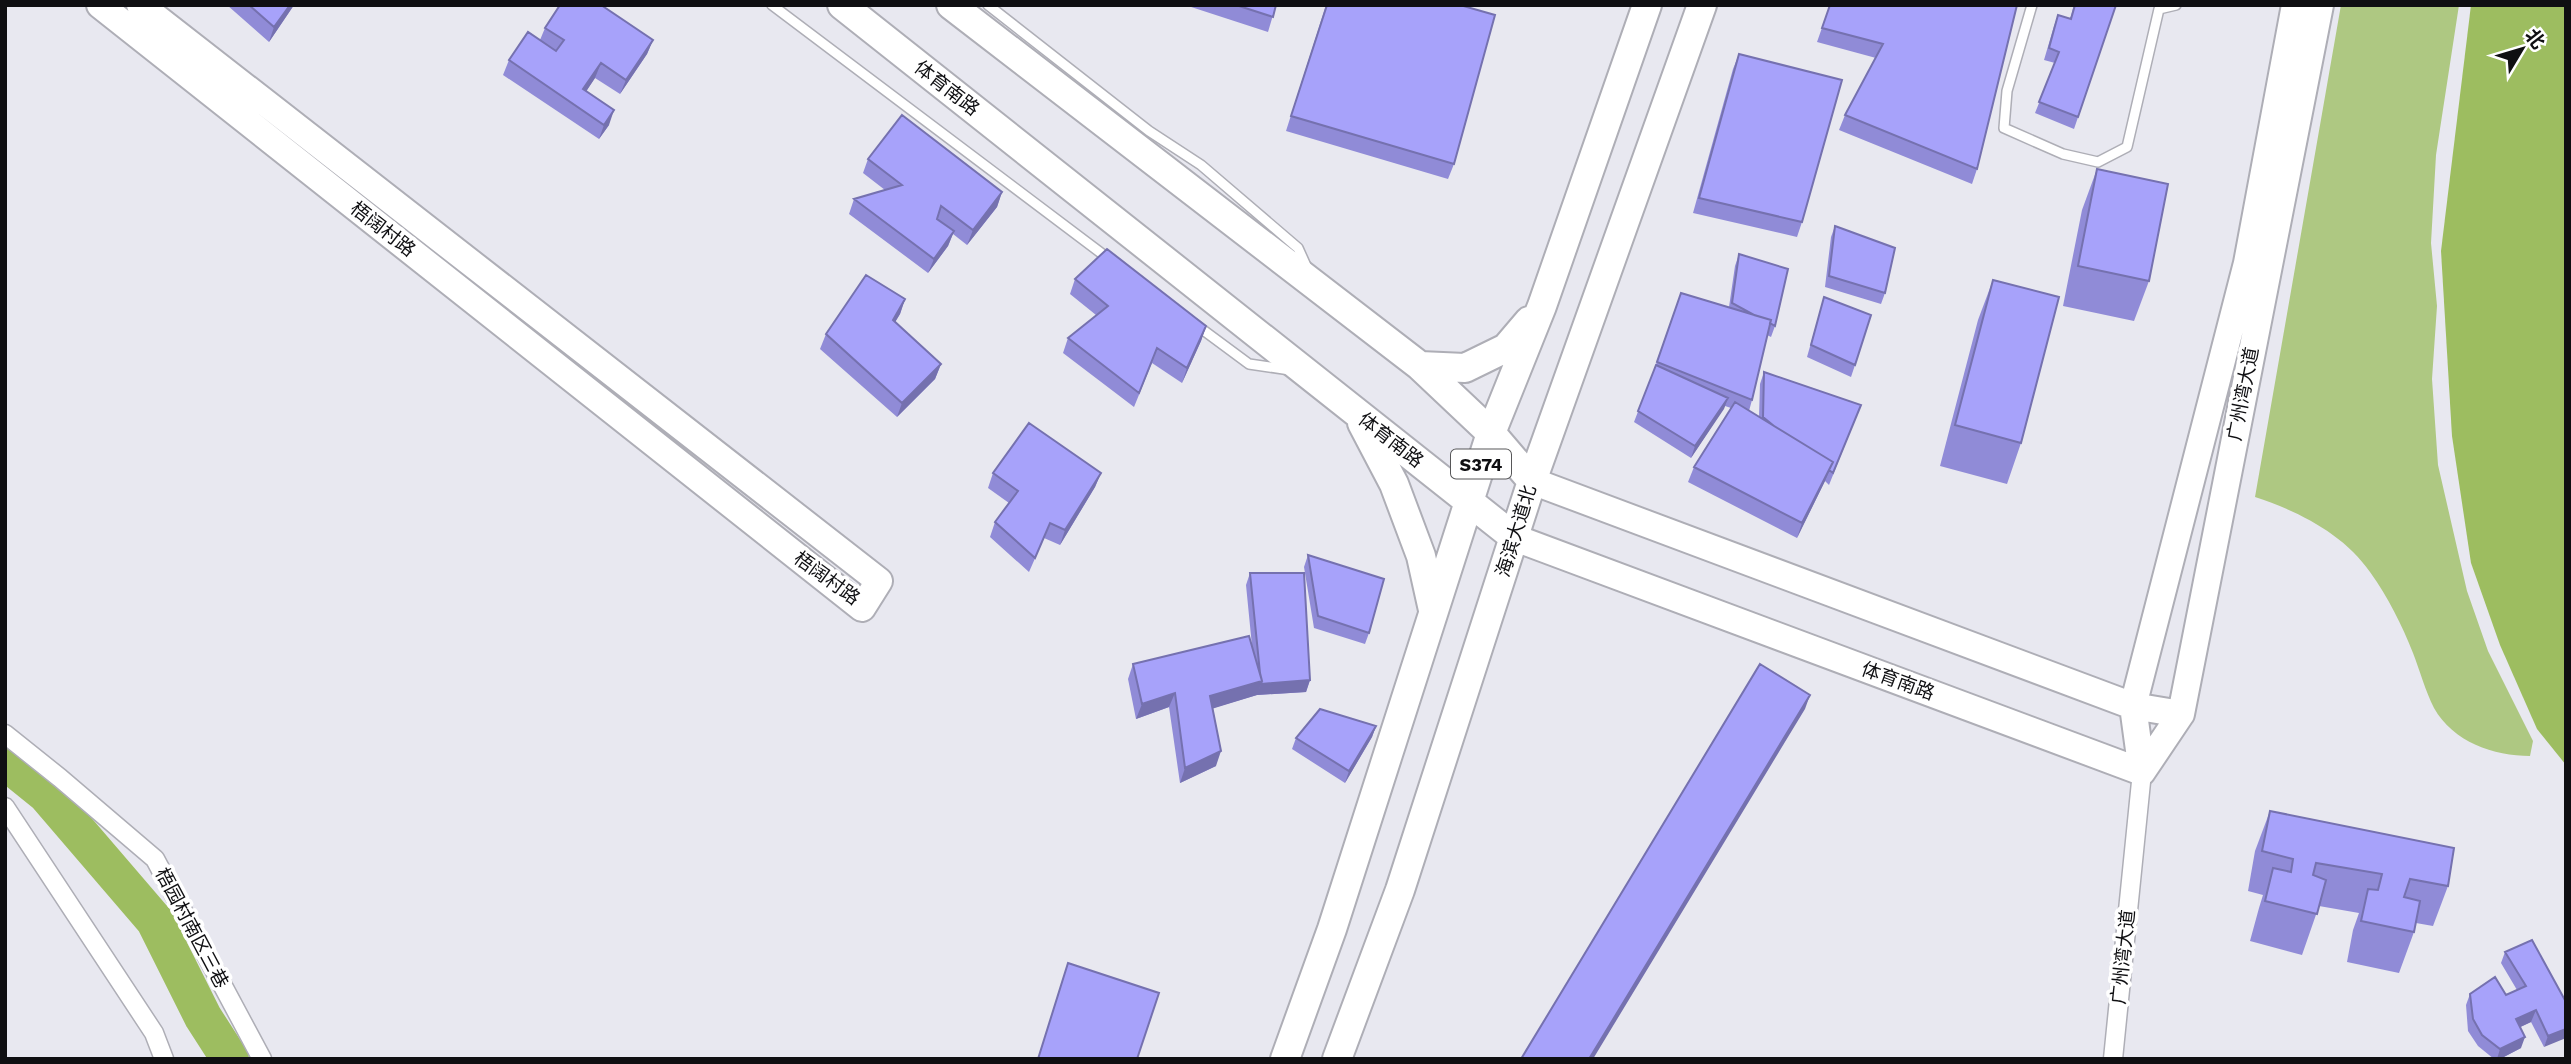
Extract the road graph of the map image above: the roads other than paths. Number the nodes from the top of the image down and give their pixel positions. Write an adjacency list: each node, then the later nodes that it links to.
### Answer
1 (100, 5): 2 (street, 梧阔村路)
2 (139, 5)
3 (772, 5): 13 (lane)
4 (842, 5): 18 (main road, 体育南路)
5 (951, 5): 14 (main road)
6 (988, 5): 14 (lane)
7 (1647, 5): 15 (main road, S374)
8 (1702, 5): 21 (main road, 海滨大道北 / S374)
9 (2032, 5): 10 (lane)
10 (2176, 5)
11 (2295, 5): 25 (street, 广州湾大道)
12 (2320, 5): 26 (street, 广州湾大道)
13 (1115, 264)
14 (1315, 285): 17 (main road)
15 (1542, 306): 17 (main road); 20 (main road, S374)
16 (1182, 314): 18 (lane)
17 (1420, 366): 20 (main road)
18 (1305, 372): 19 (main road, 体育南路)
19 (1358, 414): 22 (main road, 体育南路); 24 (main road)
20 (1490, 433): 21 (main road); 22 (main road, S374)
21 (1532, 481): 23 (main road, 海滨大道北 / S374); 25 (street)
22 (1470, 503): 23 (main road, 体育南路); 24 (main road, S374)
23 (1515, 538): 28 (street, 体育南路); 33 (main road, 海滨大道北 / S374)
24 (1434, 614): 32 (main road, S374)
25 (2133, 706): 26 (street); 28 (street, 广州湾大道)
26 (2180, 714): 28 (street, 广州湾大道)
27 (5, 734): 31 (street, 梧园村南区三巷)
28 (2142, 772): 34 (street, 广州湾大道)
29 (5, 807): 30 (street)
30 (164, 1059)
31 (262, 1059)
32 (1285, 1059)
33 (1337, 1059)
34 (2113, 1059)

